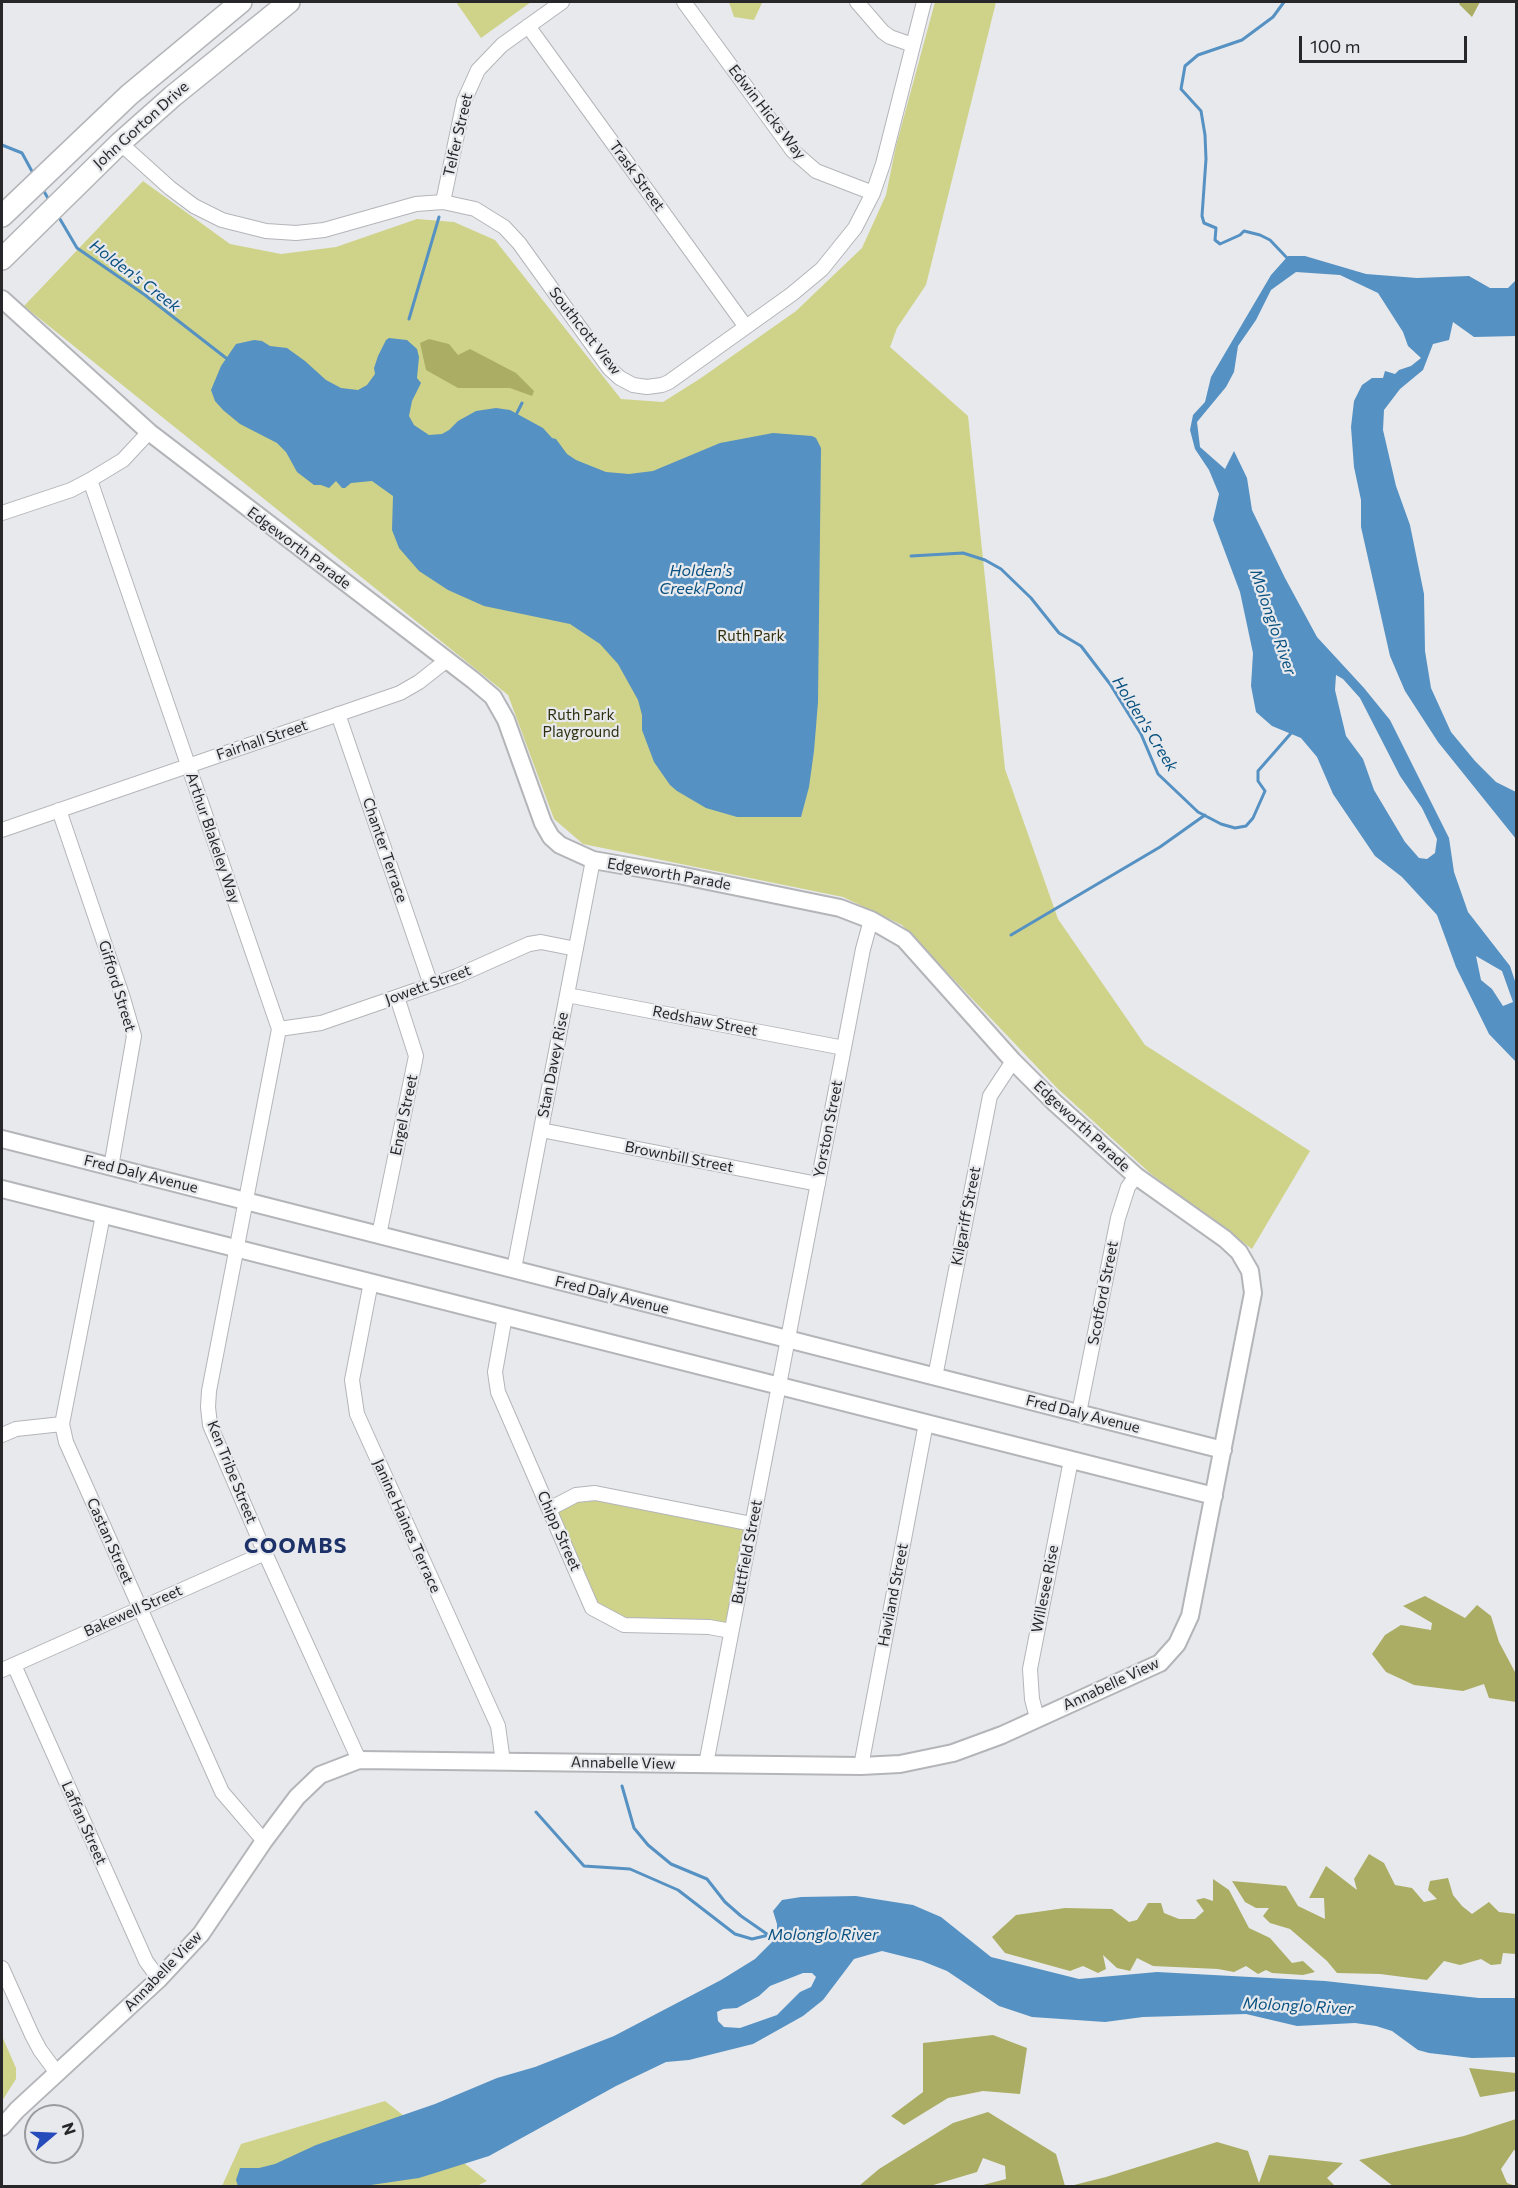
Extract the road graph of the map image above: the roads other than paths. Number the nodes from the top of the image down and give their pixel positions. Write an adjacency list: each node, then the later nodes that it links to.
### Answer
1 (241, 2): 12 (main road, John Gorton Drive)
2 (289, 2): 9 (main road, John Gorton Drive)
3 (562, 2): 7 (street, Telfer Street)
4 (684, 2): 10 (street, Edwin Hicks Way)
5 (857, 2): 8 (street)
6 (924, 2): 8 (street, Southcott View)
7 (528, 26): 11 (street, Telfer Street); 15 (street, Trask Street)
8 (913, 45): 10 (street, Southcott View)
9 (120, 143): 11 (street, Southcott View); 13 (main road, John Gorton Drive)
10 (873, 193): 15 (street, Southcott View)
11 (443, 202): 15 (street, Southcott View)
12 (8, 210)
13 (2, 259)
14 (2, 299): 16 (street, Edgeworth Parade)
15 (746, 327)
16 (149, 432): 17 (street); 19 (street, Edgeworth Parade)
17 (90, 480): 18 (street); 21 (street, Arthur Blakeley Way)
18 (2, 513)
19 (447, 660): 20 (street, Fairhall Street); 24 (street, Edgeworth Parade)
20 (338, 714): 21 (street, Fairhall Street); 27 (street, Chanter Terrace)
21 (188, 766): 22 (street, Fairhall Street); 30 (street, Arthur Blakeley Way)
22 (59, 810): 23 (street, Fairhall Street); 35 (street, Gifford Street)
23 (2, 830)
24 (593, 860): 25 (street, Edgeworth Parade); 26 (street, Stan Davey Rise)
25 (871, 920): 31 (street, Yorston Street); 32 (street, Edgeworth Parade)
26 (576, 949): 27 (street, Jowett Street); 28 (street, Stan Davey Rise)
27 (431, 985): 29 (street, Jowett Street)
28 (567, 995): 31 (street, Redshaw Street); 33 (street, Stan Davey Rise)
29 (397, 997): 30 (street, Jowett Street); 41 (street, Engel Street)
30 (279, 1029): 39 (street, Arthur Blakeley Way)
31 (844, 1048): 37 (street, Yorston Street)
32 (1013, 1061): 36 (street, Edgeworth Parade); 47 (street, Kilgariff Street)
33 (541, 1130): 37 (street, Brownbill Street); 43 (street, Stan Davey Rise)
34 (2, 1139): 35 (street, Fred Daly Avenue)
35 (111, 1167): 39 (street, Fred Daly Avenue)
36 (1136, 1176): 49 (street, Scotford Street); 53 (street, Edgeworth Parade)
37 (818, 1184): 46 (street, Yorston Street)
38 (2, 1189): 40 (street)
39 (246, 1201): 41 (street, Fred Daly Avenue); 42 (street, Ken Tribe Street)
40 (103, 1215): 42 (street); 51 (street, Castan Street)
41 (380, 1235): 43 (street, Fred Daly Avenue)
42 (237, 1248): 44 (street); 58 (street, Ken Tribe Street)
43 (514, 1269): 46 (street, Fred Daly Avenue)
44 (371, 1282): 45 (street); 64 (street, Janine Haines Terrace)
45 (505, 1316): 48 (street); 56 (street, Chipp Street)
46 (788, 1339): 47 (street, Fred Daly Avenue); 48 (street, Buttfield Street)
47 (934, 1377): 49 (street, Fred Daly Avenue)
48 (779, 1386): 50 (street); 57 (street, Buttfield Street)
49 (1079, 1413): 53 (street, Fred Daly Avenue)
50 (926, 1423): 54 (street); 66 (street, Haviland Street)
51 (62, 1424): 52 (street); 59 (street, Castan Street)
52 (2, 1435)
53 (1223, 1450): 55 (street, Annabelle View)
54 (1071, 1460): 55 (street); 62 (street, Willesee Rise)
55 (1214, 1496): 62 (street, Annabelle View)
56 (549, 1509): 57 (street); 60 (street, Chipp Street)
57 (752, 1524): 60 (street, Buttfield Street)
58 (266, 1553): 59 (street, Bakewell Street); 63 (street, Ken Tribe Street)
59 (140, 1608): 61 (street, Bakewell Street); 67 (street, Castan Street)
60 (732, 1631): 65 (street, Buttfield Street)
61 (8, 1668): 69 (street, Laffan Street)
62 (1037, 1718): 66 (street, Annabelle View)
63 (359, 1760): 64 (street, Annabelle View); 67 (street, Annabelle View)
64 (503, 1762): 65 (street, Annabelle View)
65 (706, 1764): 66 (street, Annabelle View)
66 (861, 1766)
67 (264, 1841): 69 (street, Annabelle View)
68 (2, 1968): 70 (street)
69 (159, 1979): 70 (street, Annabelle View)
70 (57, 2073): 71 (street, Annabelle View)
71 (2, 2127)

